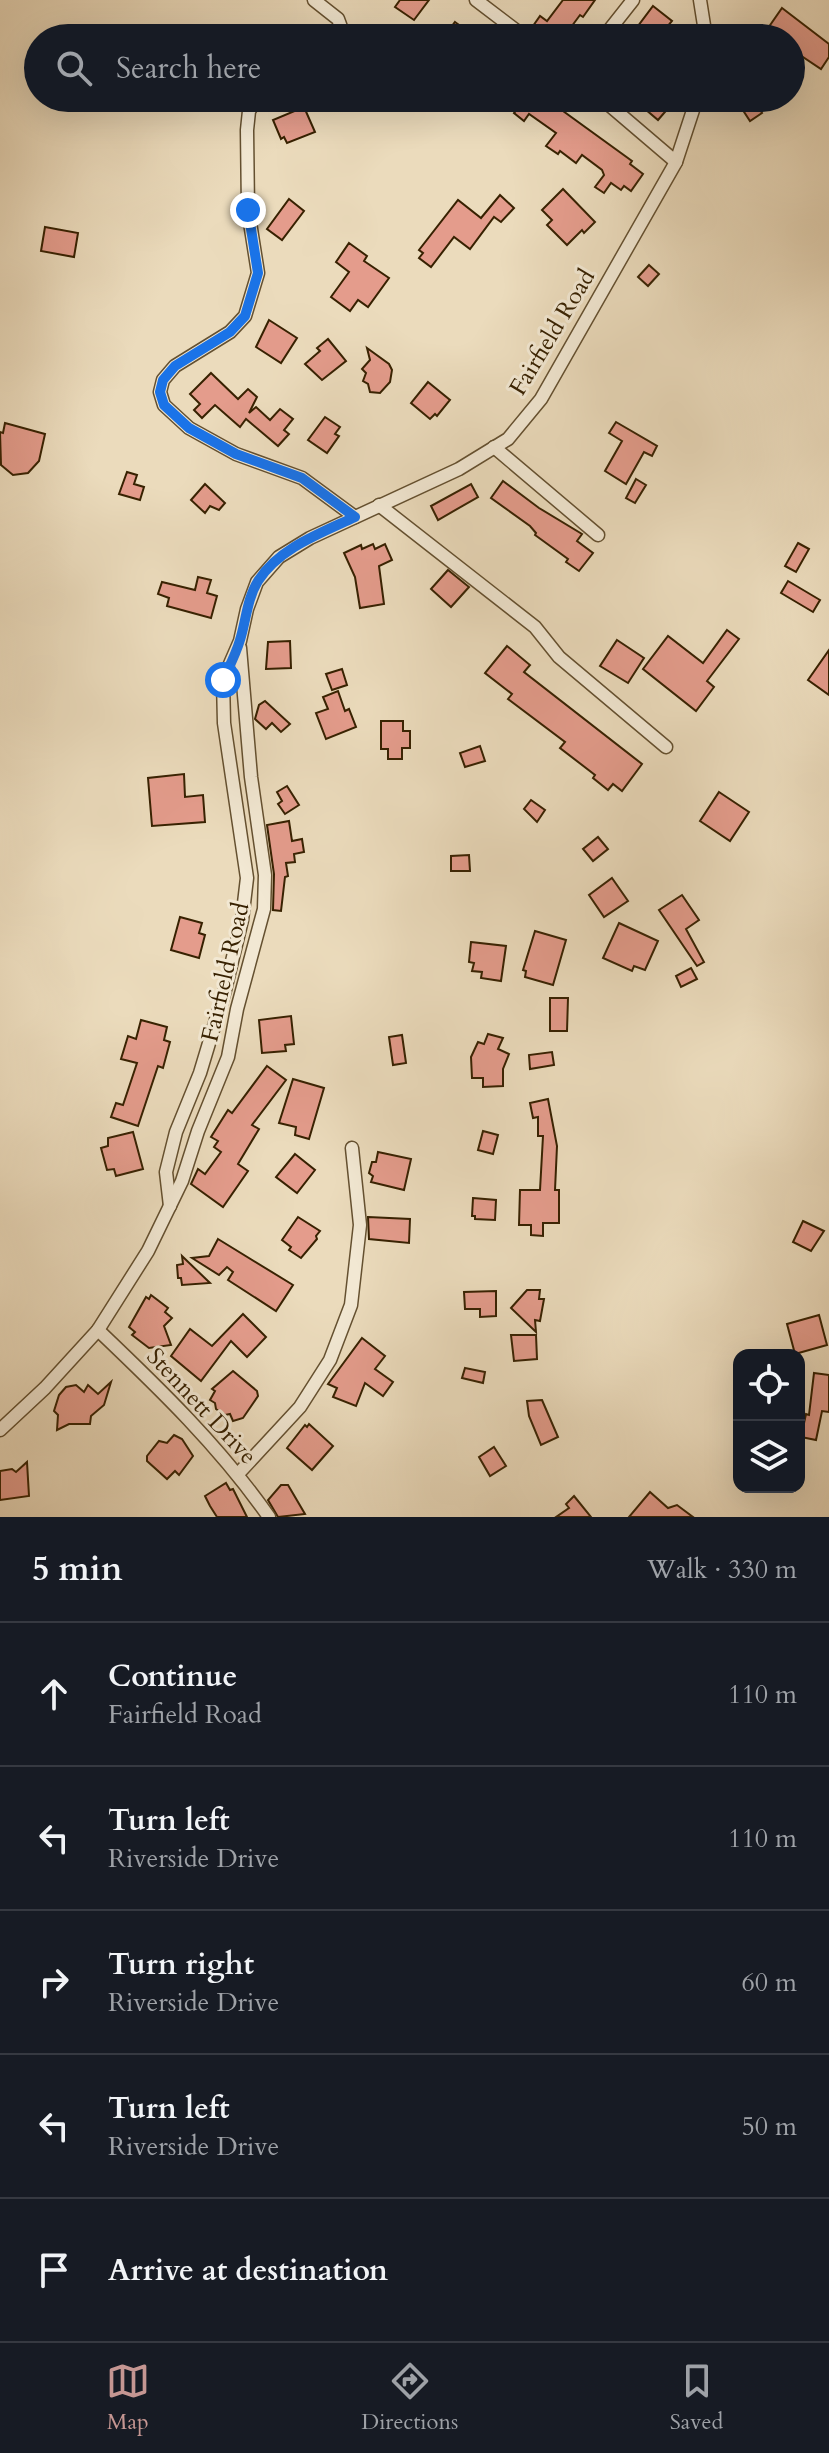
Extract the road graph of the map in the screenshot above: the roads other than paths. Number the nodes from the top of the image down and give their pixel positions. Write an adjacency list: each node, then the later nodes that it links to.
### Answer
1 (314, 0): 5 (street)
2 (476, 0): 6 (street)
3 (633, 0): 7 (street)
4 (700, 0): 8 (street)
5 (340, 24)
6 (508, 24)
7 (614, 24)
8 (704, 24)
9 (249, 112): 15 (street)
10 (617, 112): 12 (street)
11 (692, 112): 12 (street, Fairfield Road)
12 (676, 162): 13 (street, Fairfield Road)
13 (494, 447): 14 (street, Fairfield Road); 16 (street)
14 (379, 505): 15 (street, Fairfield Road); 18 (street)
15 (355, 517): 17 (street, Fairfield Road)
16 (598, 535)
17 (240, 641): 20 (street, Fairfield Road); 20 (street, Fairfield Road)
18 (666, 747)
19 (352, 1148): 23 (street)
20 (170, 1206): 21 (street, Fairfield Road)
21 (98, 1330): 22 (street, Fairfield Road); 23 (street, Stennett Drive)
22 (0, 1430)
23 (238, 1474): 24 (street, Stennett Drive)
24 (269, 1517)

